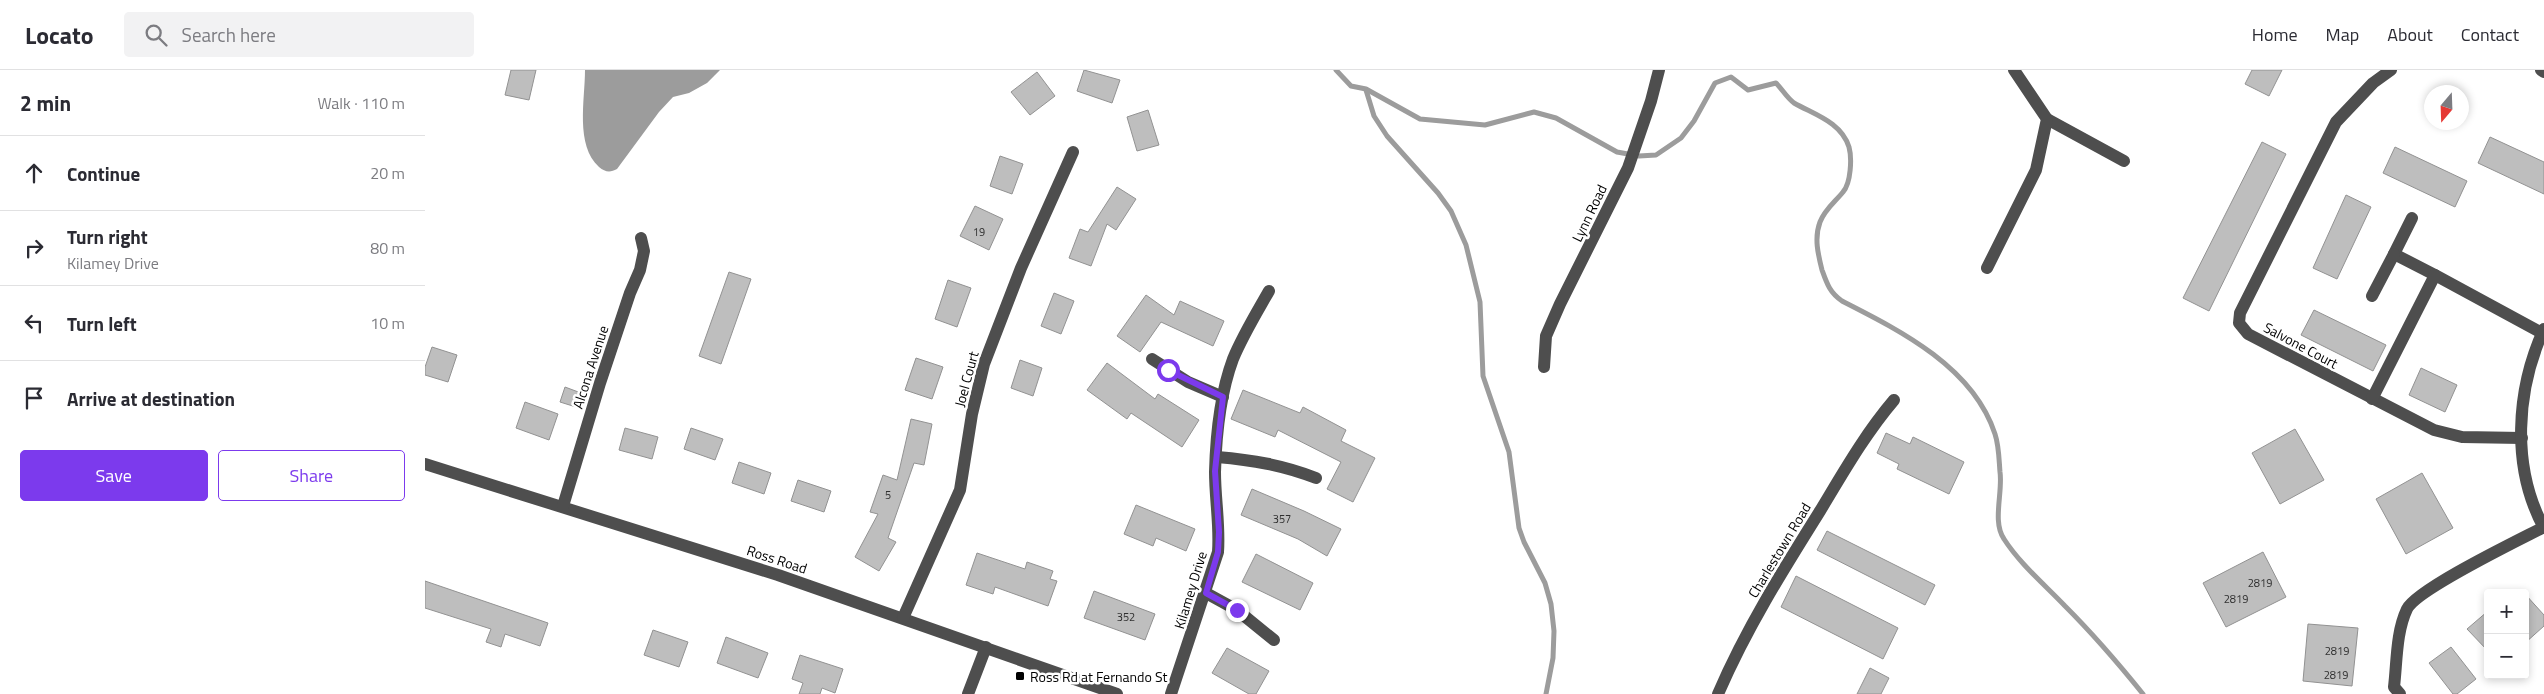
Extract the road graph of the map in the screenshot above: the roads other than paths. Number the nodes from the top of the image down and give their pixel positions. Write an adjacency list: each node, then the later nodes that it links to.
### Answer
1 (1659, 70): 18 (street, Lynn Road)
2 (2014, 70): 6 (street)
3 (2391, 70): 20 (street, Salvone Court)
4 (2541, 70): 5 (street)
5 (2544, 72)
6 (2047, 119): 8 (street); 12 (street)
7 (1073, 152): 29 (street, Joel Court)
8 (2124, 161)
9 (2412, 218): 11 (street)
10 (641, 238): 26 (street, Alcona Avenue)
11 (2394, 254): 13 (street); 15 (street)
12 (1987, 268)
13 (2435, 275): 16 (street); 20 (street)
14 (1269, 291): 19 (street, Kilamey Drive)
15 (2372, 296)
16 (2543, 331): 22 (street)
17 (1152, 359): 19 (street)
18 (1544, 367)
19 (1223, 397): 23 (street, Kilamey Drive)
20 (2372, 399): 22 (street, Salvone Court)
21 (1894, 400): 35 (street, Charlestown Road)
22 (2522, 438): 27 (street)
23 (1217, 457): 25 (street); 28 (street, Kilamey Drive)
24 (425, 464): 26 (street, Ross Road)
25 (1316, 478)
26 (563, 506): 29 (street, Ross Road)
27 (2544, 527): 36 (street)
28 (1206, 593): 30 (street); 34 (street, Kilamey Drive)
29 (903, 618): 31 (street, Ross Road)
30 (1274, 640)
31 (986, 647): 32 (street); 33 (street, Ross Road)
32 (968, 694)
33 (1117, 694)
34 (1171, 694)
35 (1719, 694)
36 (2400, 694)

